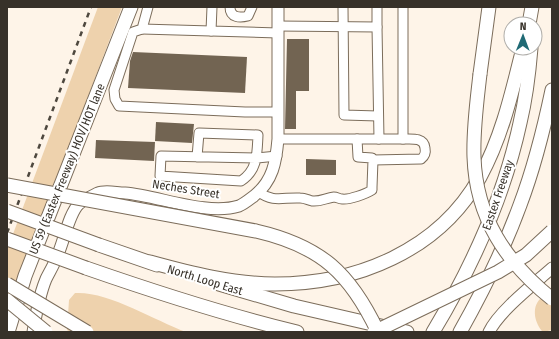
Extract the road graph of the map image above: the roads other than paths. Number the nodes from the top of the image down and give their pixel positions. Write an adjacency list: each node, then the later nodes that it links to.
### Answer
1 (131, 7): 39 (highway, US 59 (Eastex Freeway) HOV/HOT lane)
2 (148, 7): 13 (street)
3 (212, 7): 15 (street)
4 (230, 7): 5 (street)
5 (252, 7)
6 (278, 7): 14 (main road, Neches Street)
7 (343, 7): 11 (street)
8 (377, 7): 12 (street)
9 (403, 7): 24 (street)
10 (489, 7): 37 (highway, bridge)
11 (342, 26): 12 (street); 14 (street); 20 (street)
12 (377, 27): 20 (street)
13 (142, 29): 15 (street); 19 (street)
14 (278, 30): 15 (street); 19 (main road, Neches Street)
15 (211, 31)
16 (521, 56): 34 (highway)
17 (530, 56): 47 (highway, Eastex Freeway)
18 (552, 90): 48 (highway, Eastex Freeway)
19 (278, 112): 21 (main road, Neches Street)
20 (378, 116): 23 (street)
21 (278, 139): 22 (street); 25 (main road, Neches Street)
22 (357, 139): 23 (street); 28 (street)
23 (379, 139): 24 (street)
24 (403, 139): 28 (street)
25 (277, 156): 27 (street); 30 (main road, Neches Street)
26 (197, 157): 27 (street); 27 (street); 27 (street)
27 (257, 158)
28 (373, 160): 30 (street)
29 (7, 185): 45 (highway, bridge)
30 (259, 192): 40 (main road, Neches Street)
31 (7, 211): 34 (highway, North Loop East, bridge)
32 (552, 231): 44 (highway, bridge)
33 (7, 239): 43 (highway, North Loop East, bridge)
34 (150, 262): 46 (highway, North Loop East, bridge)
35 (552, 268): 49 (main road)
36 (7, 284): 42 (highway, bridge)
37 (552, 299)
38 (7, 300): 41 (highway, bridge)
39 (8, 332)
40 (34, 332)
41 (46, 332)
42 (87, 332)
43 (297, 332)
44 (374, 332)
45 (378, 332)
46 (407, 332)
47 (433, 332)
48 (460, 332)
49 (489, 332)

